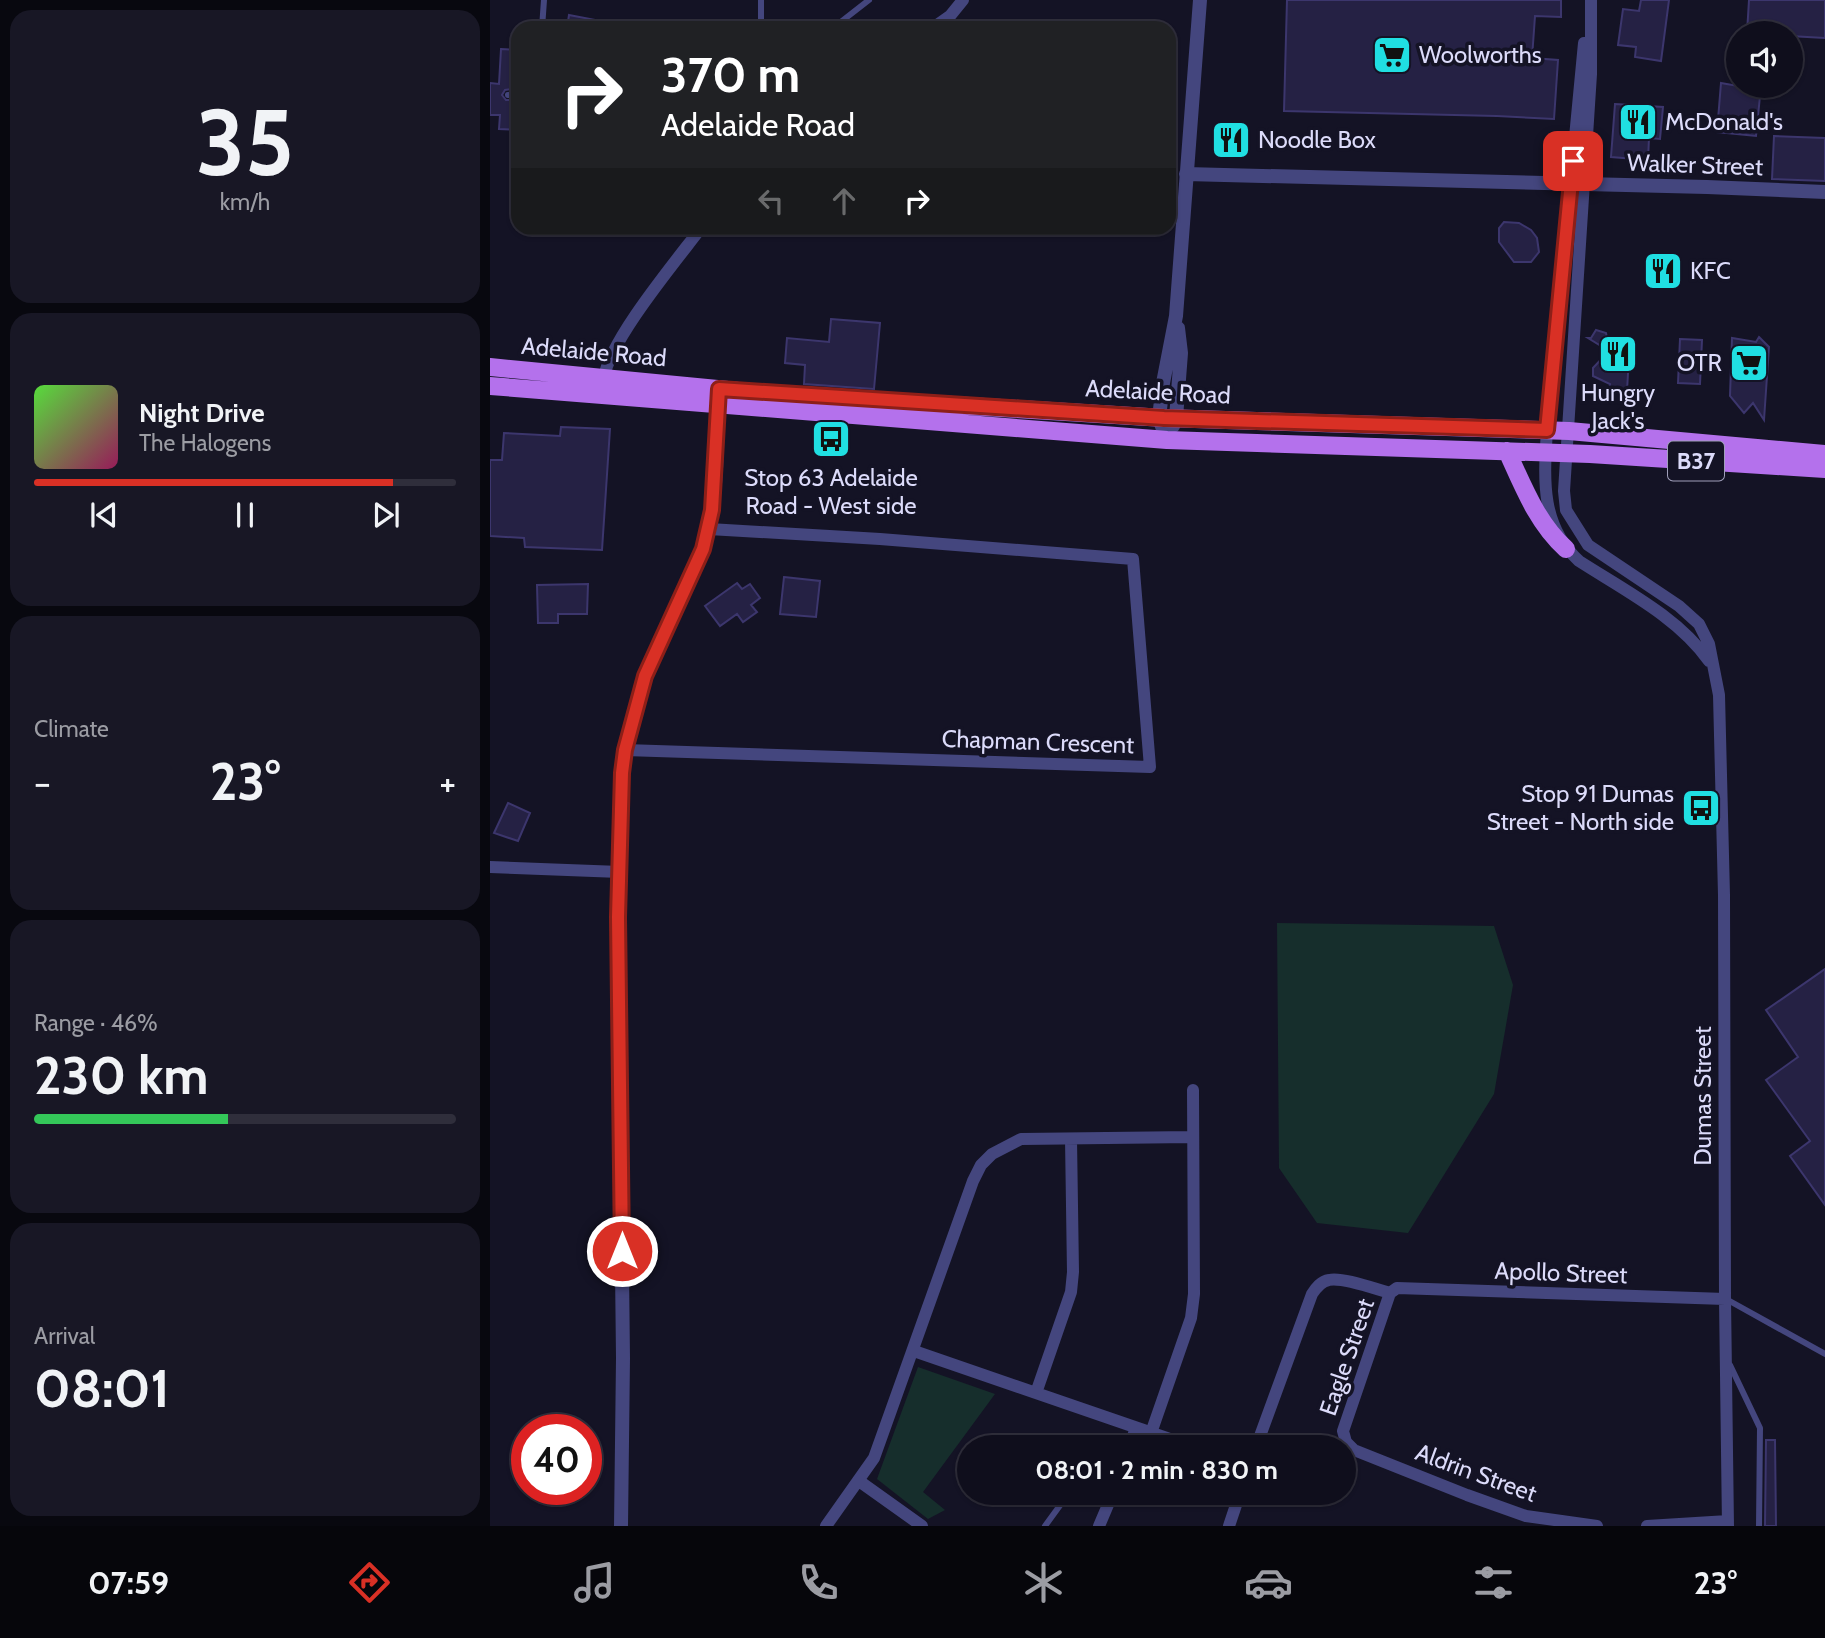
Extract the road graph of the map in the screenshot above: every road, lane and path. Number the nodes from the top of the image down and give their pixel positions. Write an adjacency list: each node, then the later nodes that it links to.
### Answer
1 (544, 0): 7 (lane)
2 (761, 0): 8 (lane)
3 (869, 0): 9 (lane)
4 (963, 0): 10 (street)
5 (1200, 0): 13 (street)
6 (1590, 0): 14 (street)
7 (542, 21)
8 (761, 21)
9 (842, 21)
10 (943, 21)
11 (508, 95): 12 (lane)
12 (511, 95)
13 (1186, 174): 14 (street, Walker Street); 21 (street)
14 (1577, 184): 15 (street, Walker Street); 22 (street); 23 (street, Dumas Street)
15 (1825, 192)
16 (696, 235): 18 (street)
17 (490, 367): 18 (main road, Adelaide Road / B37)
18 (604, 378): 20 (main road, Adelaide Road / B37)
19 (490, 386): 20 (main road, Adelaide Road / B37)
20 (719, 396): 21 (main road, Adelaide Road / B37); 24 (main road, Adelaide Road / B37); 30 (street)
21 (1168, 418): 22 (main road, Adelaide Road / B37); 24 (street)
22 (1547, 430): 23 (main road, Adelaide Road / B37); 26 (street)
23 (1569, 431): 27 (street, Dumas Street); 28 (main road, Adelaide Road / B37)
24 (1167, 440): 25 (main road, Adelaide Road / B37)
25 (1507, 451): 26 (main road, Adelaide Road / B37); 31 (main road)
26 (1545, 453): 27 (main road, Adelaide Road / B37); 31 (street)
27 (1567, 453): 29 (main road, Adelaide Road / B37); 32 (street, Dumas Street)
28 (1825, 454)
29 (1825, 469)
30 (709, 529): 33 (street); 33 (street, Chapman Crescent)
31 (1566, 549): 32 (street)
32 (1714, 667): 40 (street, Dumas Street)
33 (625, 750): 35 (street)
34 (490, 867): 35 (street)
35 (620, 872): 58 (street)
36 (1193, 1090): 37 (street)
37 (1192, 1137): 38 (street); 46 (street)
38 (1071, 1139): 41 (street); 44 (street)
39 (1394, 1290): 40 (street, Apollo Street); 49 (street, Apollo Street); 50 (street, Eagle Street)
40 (1725, 1299): 42 (lane); 43 (street, Dumas Street)
41 (914, 1351): 44 (street); 52 (street)
42 (1825, 1354)
43 (1726, 1357): 57 (street, Dumas Street); 66 (lane)
44 (1035, 1393): 45 (street)
45 (1136, 1428): 46 (street); 47 (street)
46 (1151, 1433): 48 (street)
47 (1133, 1435)
48 (1157, 1435)
49 (1260, 1435)
50 (1344, 1435)
51 (1356, 1451): 56 (street, Aldrin Street)
52 (859, 1481): 59 (street); 60 (street)
53 (1060, 1505): 61 (lane)
54 (1109, 1505): 62 (street)
55 (1236, 1505): 63 (street)
56 (1524, 1521): 64 (street, Aldrin Street)
57 (1728, 1523): 65 (street)
58 (621, 1526)
59 (826, 1526)
60 (922, 1526)
61 (1045, 1526)
62 (1099, 1526)
63 (1229, 1526)
64 (1597, 1526)
65 (1647, 1526)
66 (1759, 1526)

